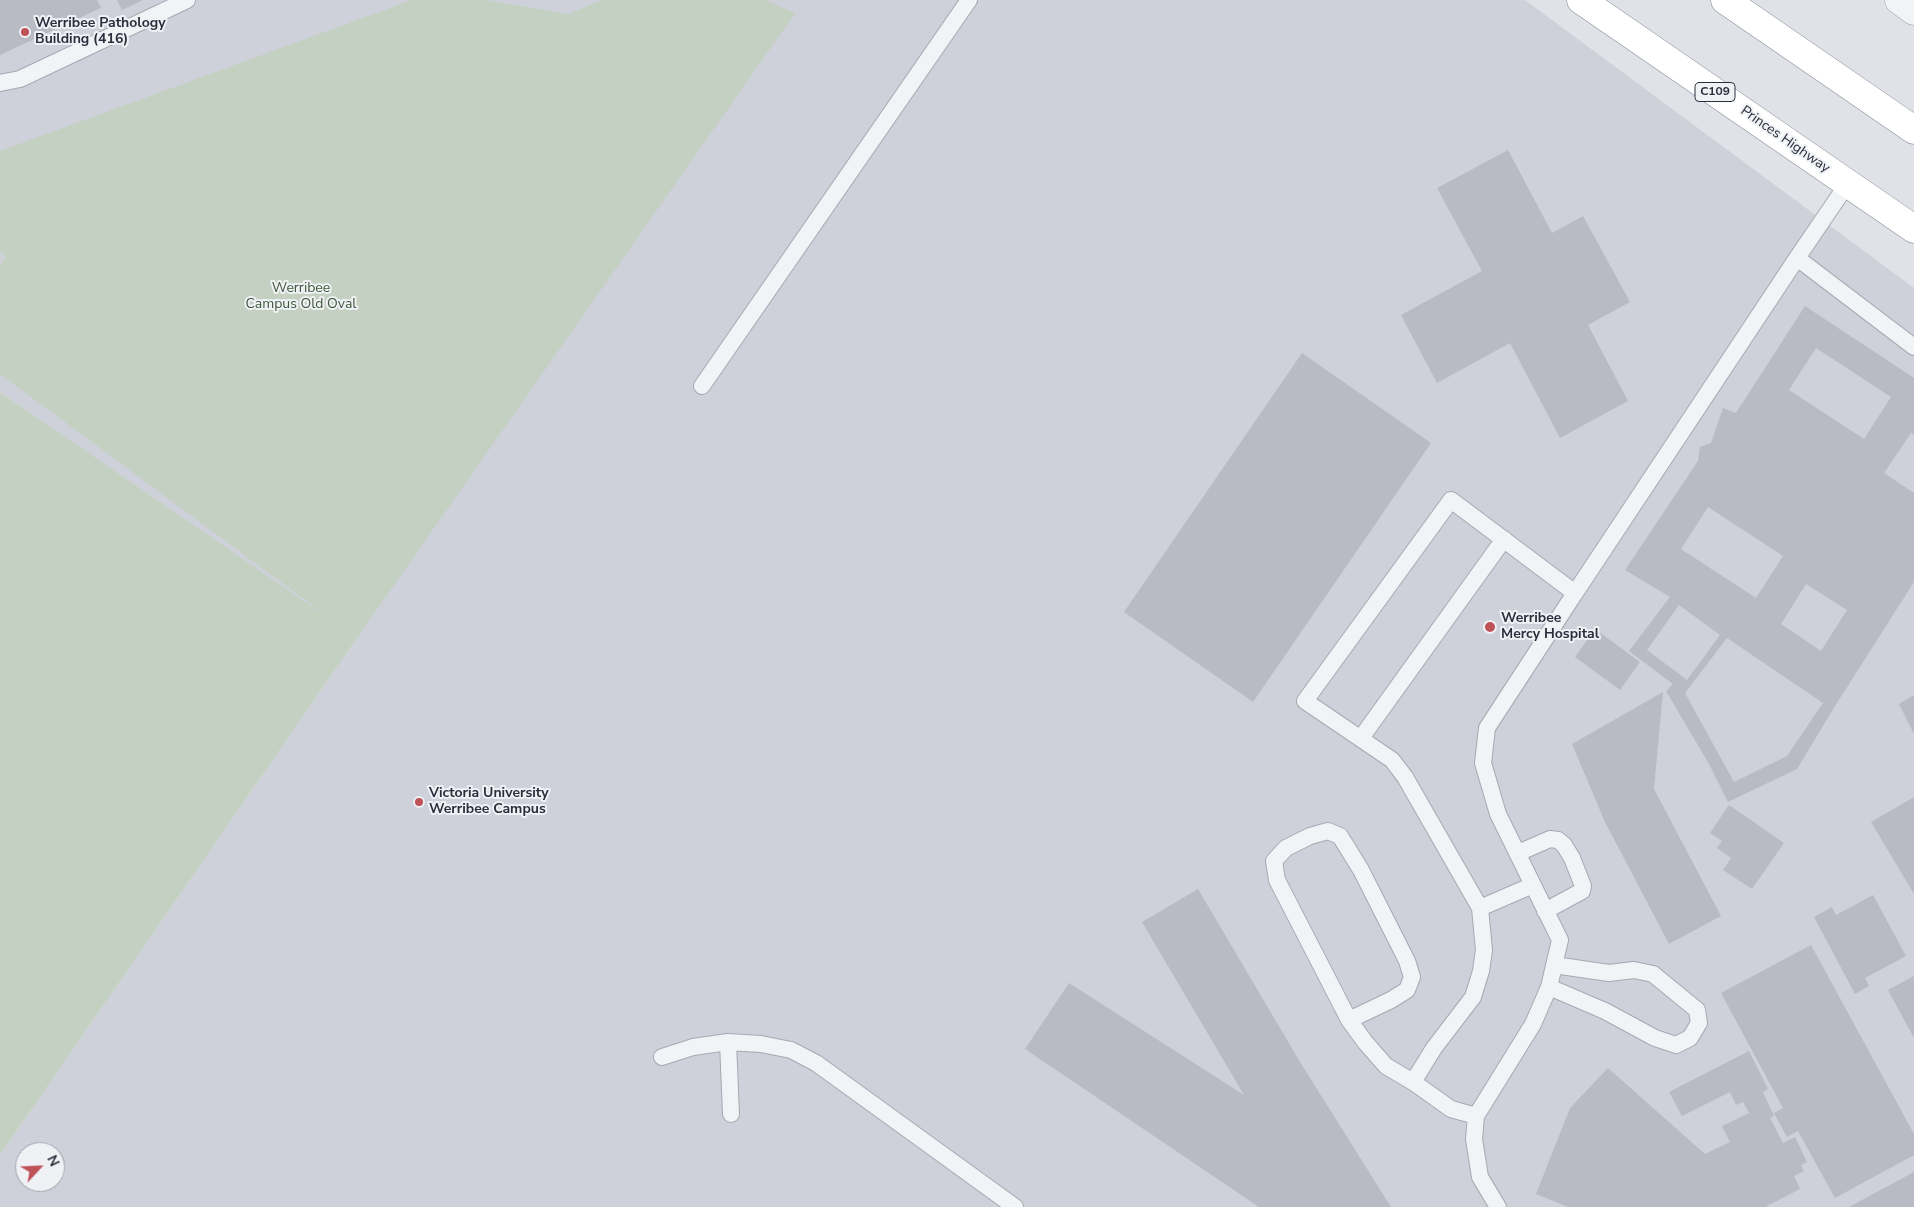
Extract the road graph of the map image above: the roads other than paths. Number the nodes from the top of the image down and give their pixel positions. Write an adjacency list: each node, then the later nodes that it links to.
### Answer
1 (187, 0): 7 (lane)
2 (969, 0): 13 (lane)
3 (1581, 0): 9 (highway, Princes Highway / C109)
4 (1725, 0): 8 (highway)
5 (1899, 0): 6 (street)
6 (1914, 11)
7 (0, 83)
8 (1914, 130)
9 (1848, 184): 10 (highway, Princes Highway / C109); 11 (lane)
10 (1914, 229)
11 (1797, 258): 12 (lane); 15 (lane)
12 (1914, 347)
13 (702, 386)
14 (1504, 539): 15 (lane); 16 (lane); 16 (lane)
15 (1575, 593): 17 (lane)
16 (1361, 738): 19 (lane)
17 (1518, 853): 18 (lane); 20 (lane)
18 (1533, 886): 19 (lane); 20 (lane)
19 (1480, 908): 26 (lane)
20 (1545, 911): 21 (lane)
21 (1554, 965): 22 (lane); 22 (lane)
22 (1549, 986): 28 (lane)
23 (1349, 1020): 23 (lane); 26 (lane)
24 (728, 1042): 25 (lane); 27 (lane); 29 (lane)
25 (662, 1057)
26 (1413, 1082): 28 (lane)
27 (731, 1114)
28 (1476, 1116): 30 (lane)
29 (1015, 1207)
30 (1498, 1207)

